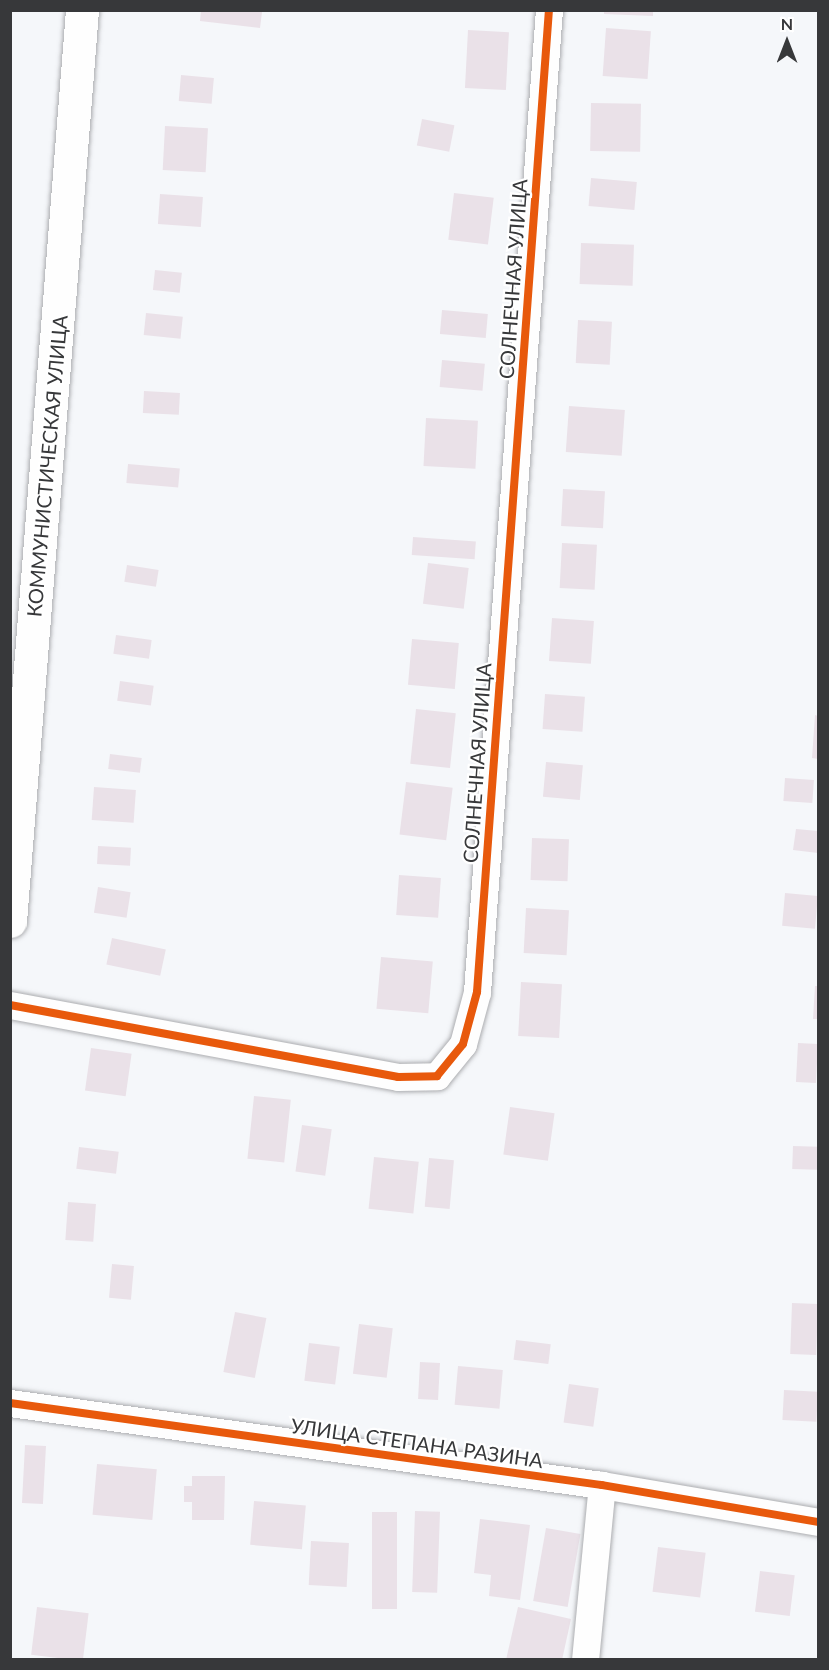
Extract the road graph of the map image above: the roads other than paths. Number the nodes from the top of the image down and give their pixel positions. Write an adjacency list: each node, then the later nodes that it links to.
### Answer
1 (82, 10): 3 (main road, КОММУНИСТИЧЕСКАЯ УЛИЦА)
2 (549, 10): 4 (street, СОЛНЕЧНАЯ УЛИЦА)
3 (10, 921)
4 (10, 1005)
5 (10, 1403): 6 (street, УЛИЦА СТЕПАНА РАЗИНА)
6 (602, 1485): 7 (street, УЛИЦА СТЕПАНА РАЗИНА); 8 (street)
7 (819, 1522)
8 (585, 1659)

